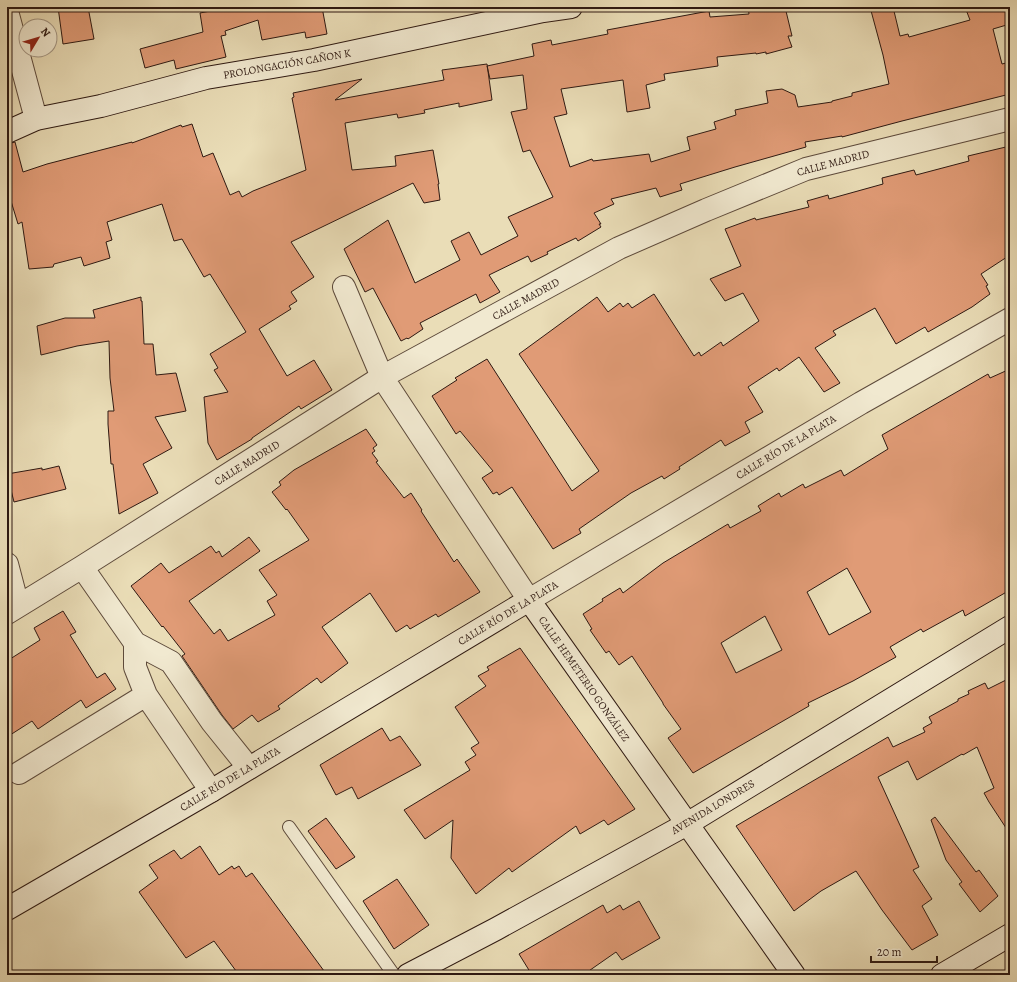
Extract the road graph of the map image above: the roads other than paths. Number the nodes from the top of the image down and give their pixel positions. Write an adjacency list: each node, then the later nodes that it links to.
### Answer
1 (571, 7): 3 (street, PROLONGACIÓN CAÑON K)
2 (7, 11): 3 (street)
3 (36, 119): 5 (street, PROLONGACIÓN CAÑON K)
4 (1010, 119): 8 (street, CALLE MADRID)
5 (7, 132)
6 (344, 287): 8 (street, CALLE HEMETERIO GONZÁLEZ)
7 (1010, 319): 11 (street, CALLE RÍO DE LA PLATA)
8 (382, 377): 10 (street, CALLE MADRID); 11 (street, CALLE HEMETERIO GONZÁLEZ)
9 (7, 564): 12 (street)
10 (82, 567): 12 (street, CALLE MADRID); 14 (street)
11 (529, 600): 16 (street, CALLE RÍO DE LA PLATA); 19 (street, CALLE HEMETERIO GONZÁLEZ)
12 (12, 610)
13 (1010, 627): 19 (street, AVENIDA LONDRES)
14 (135, 643): 15 (street); 16 (street)
15 (146, 695): 17 (street); 18 (street)
16 (248, 768): 18 (street, CALLE RÍO DE LA PLATA)
17 (19, 773)
18 (212, 791): 21 (street, CALLE RÍO DE LA PLATA)
19 (687, 824): 24 (street, AVENIDA LONDRES); 25 (street, CALLE HEMETERIO GONZÁLEZ)
20 (289, 827): 23 (lane)
21 (7, 909)
22 (1010, 935): 26 (street)
23 (394, 975)
24 (408, 975)
25 (794, 975)
26 (942, 975)

